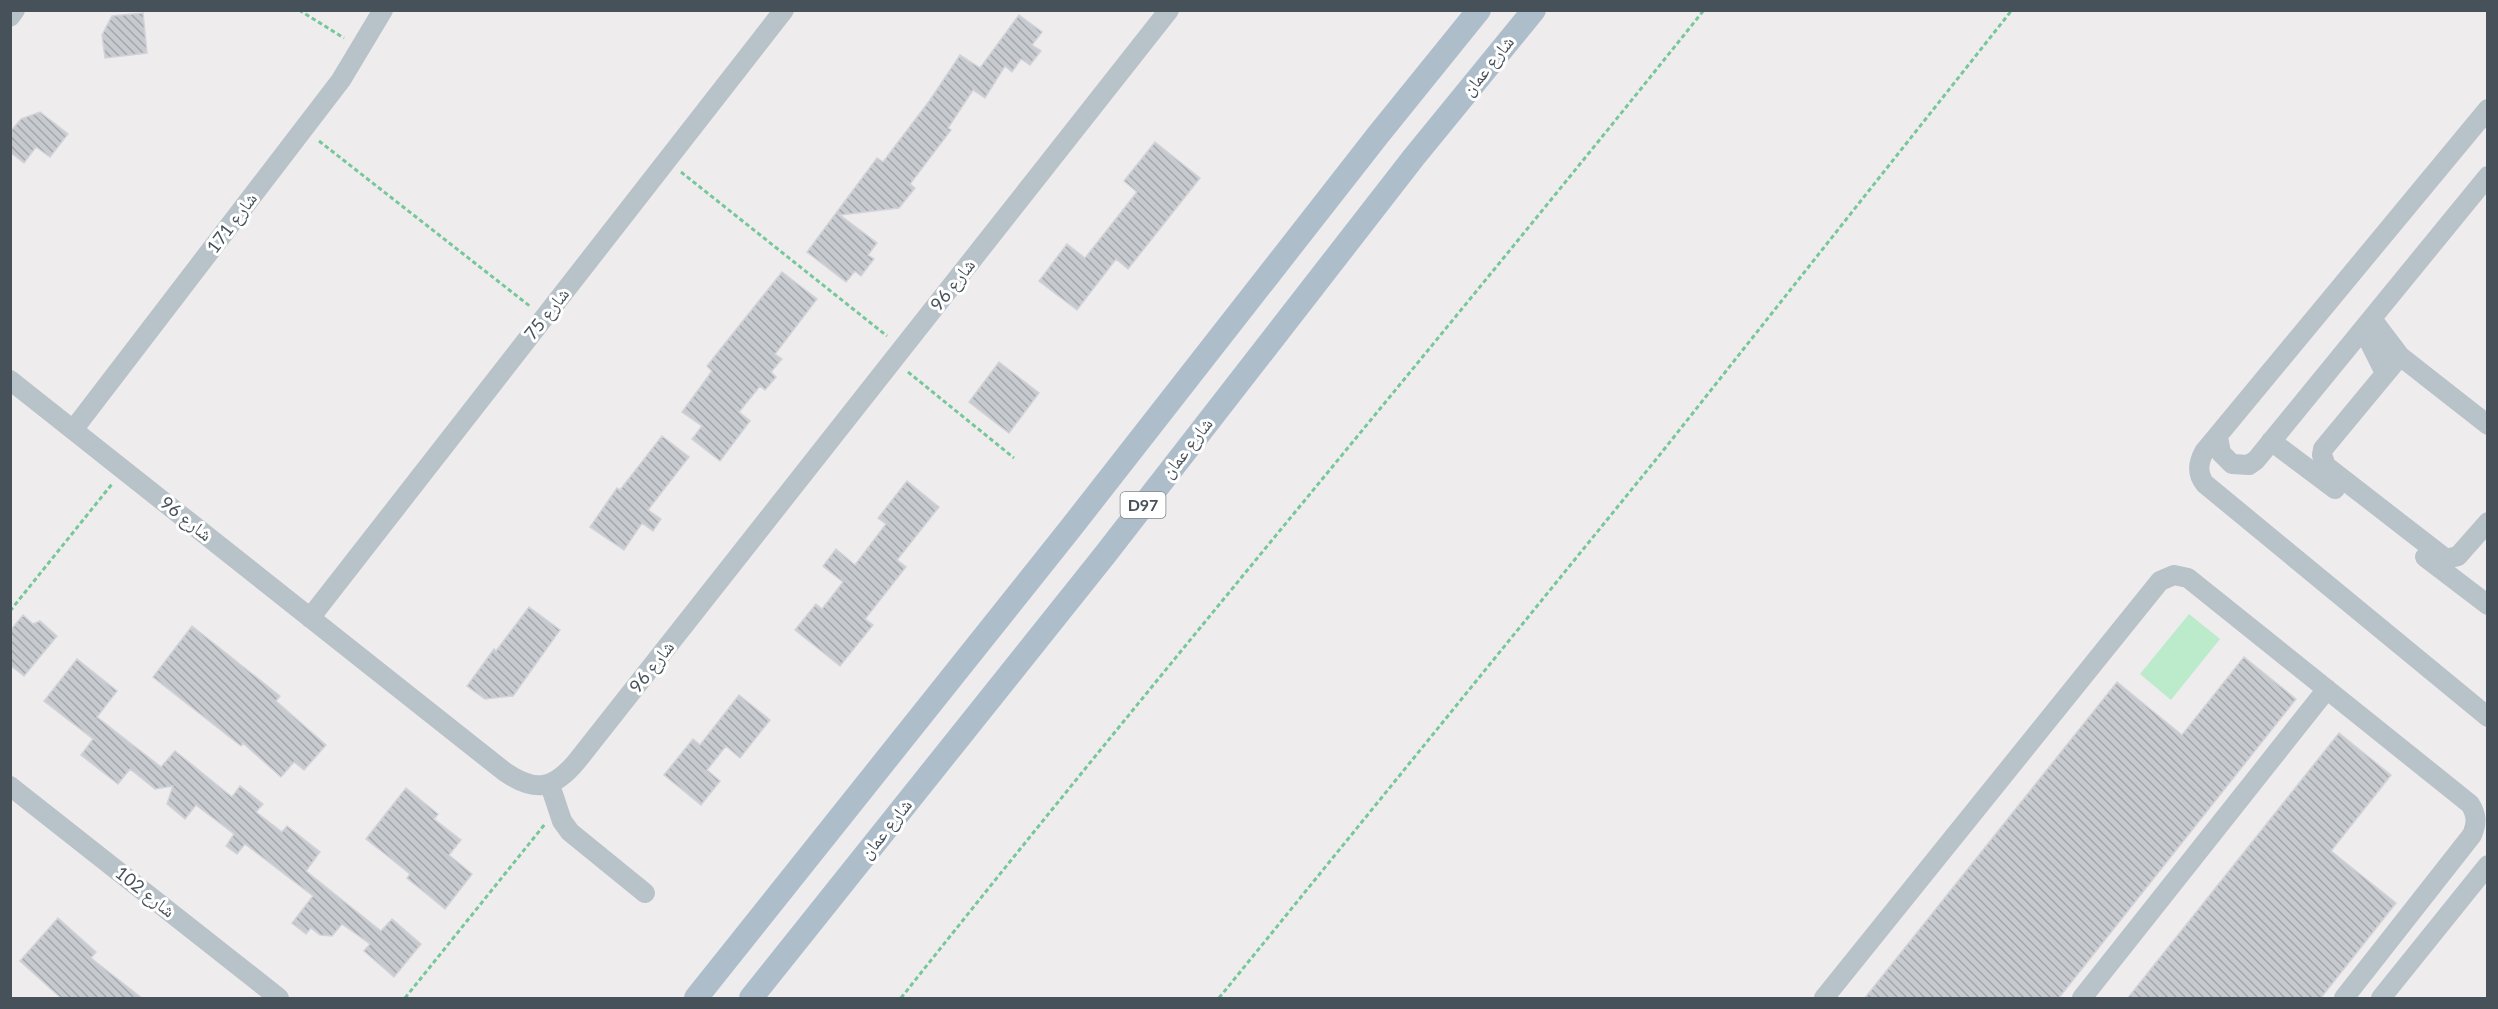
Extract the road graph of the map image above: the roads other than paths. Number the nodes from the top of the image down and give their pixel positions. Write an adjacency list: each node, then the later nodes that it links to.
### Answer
1 (15, 10): 7 (street)
2 (383, 10): 15 (street, شارع 171)
3 (784, 10): 21 (street, شارع 75)
4 (1169, 10): 24 (street, شارع 96)
5 (1479, 10): 29 (main road, D97)
6 (1534, 10): 30 (main road, شارع عمان / D97)
7 (10, 17)
8 (2487, 109): 16 (street)
9 (2487, 176): 10 (street)
10 (2367, 324): 11 (street); 12 (street); 17 (street)
11 (2400, 356): 12 (street); 14 (street)
12 (2385, 373): 19 (street)
13 (10, 380): 15 (street, شارع 96)
14 (2487, 425)
15 (73, 430): 21 (street, شارع 96)
16 (2218, 437): 17 (street); 23 (street)
17 (2271, 441): 19 (street)
18 (2487, 522): 19 (street)
19 (2415, 543): 20 (street)
20 (2487, 605)
21 (310, 618): 24 (street, شارع 96)
22 (2327, 689): 31 (street); 32 (street); 33 (street)
23 (2487, 717)
24 (550, 785): 27 (street)
25 (10, 786): 28 (street, شارع 102)
26 (2487, 866): 34 (street)
27 (645, 893)
28 (279, 999)
29 (696, 999)
30 (751, 999)
31 (1824, 999)
32 (2082, 999)
33 (2344, 999)
34 (2381, 999)

